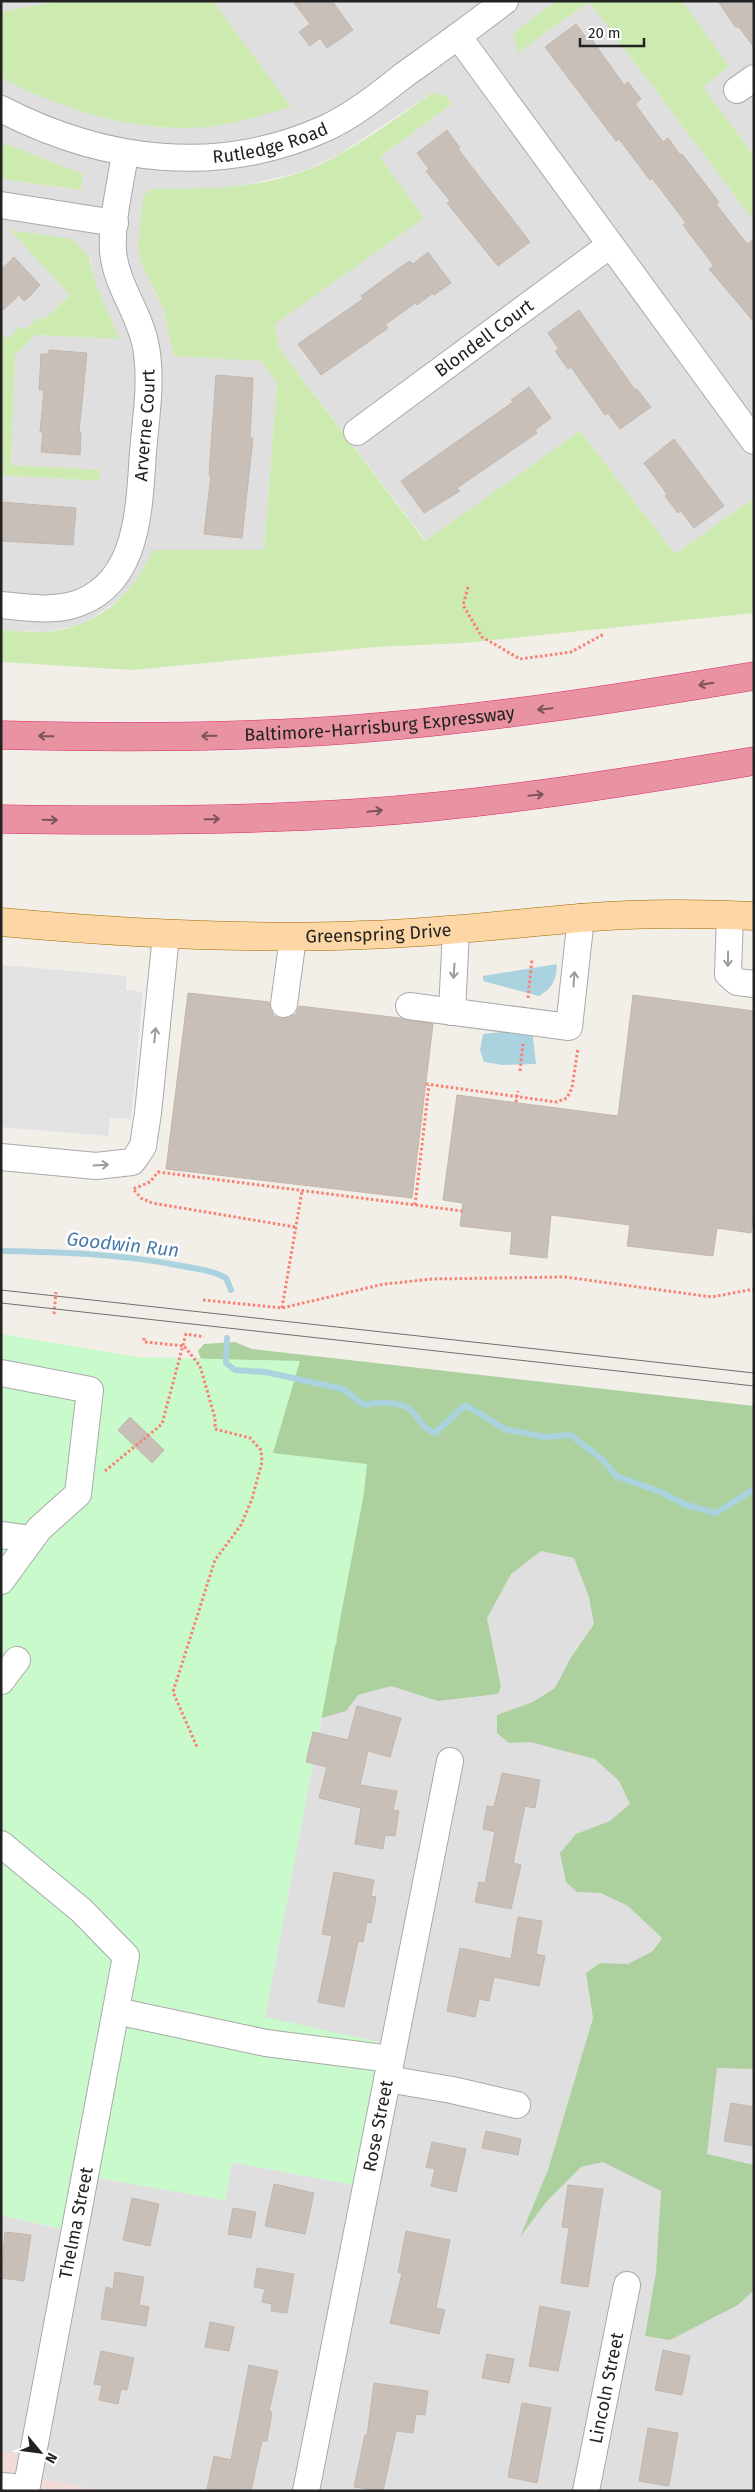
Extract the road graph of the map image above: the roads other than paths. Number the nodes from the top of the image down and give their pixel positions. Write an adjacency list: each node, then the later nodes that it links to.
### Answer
1 (505, 1): 2 (street, Rutledge Road)
2 (458, 36): 4 (street, Rutledge Road); 7 (street)
3 (1, 109): 4 (street, Rutledge Road)
4 (125, 153): 6 (street, Arverne Court)
5 (1, 206): 6 (street)
6 (115, 223): 10 (street, Arverne Court)
7 (610, 245): 8 (street, Blondell Court); 9 (street)
8 (357, 432)
9 (754, 441)
10 (1, 605)
11 (754, 676): 12 (highway, Baltimore-Harrisburg Expressway, one-way to 12)
12 (1, 735)
13 (754, 761): 14 (highway, one-way to 13)
14 (1, 819)
15 (742, 915): 16 (main road, Greenspring Drive); 21 (street, one-way to 21)
16 (581, 918): 18 (main road, Greenspring Drive); 23 (street, one-way to 16)
17 (1, 922): 19 (main road, Greenspring Drive)
18 (456, 930): 20 (main road, Greenspring Drive); 23 (street, one-way to 23)
19 (166, 934): 20 (main road, Greenspring Drive); 25 (street, one-way to 19)
20 (293, 937): 22 (street)
21 (754, 984)
22 (284, 1004)
23 (452, 1004): 24 (street)
24 (409, 1012)
25 (1, 1157)
26 (1, 1372): 28 (street)
27 (1, 1535): 28 (street)
28 (31, 1540): 29 (street)
29 (1, 1581)
30 (17, 1660): 31 (street)
31 (1, 1681)
32 (450, 1760): 35 (street, Rose Street)
33 (1, 1844): 34 (street, Thelma Street)
34 (116, 2011): 35 (street); 38 (street, Thelma Street)
35 (389, 2069): 36 (street); 39 (street, Rose Street)
36 (517, 2105)
37 (627, 2284): 40 (street, Lincoln Street)
38 (18, 2488)
39 (306, 2491)
40 (586, 2491)

